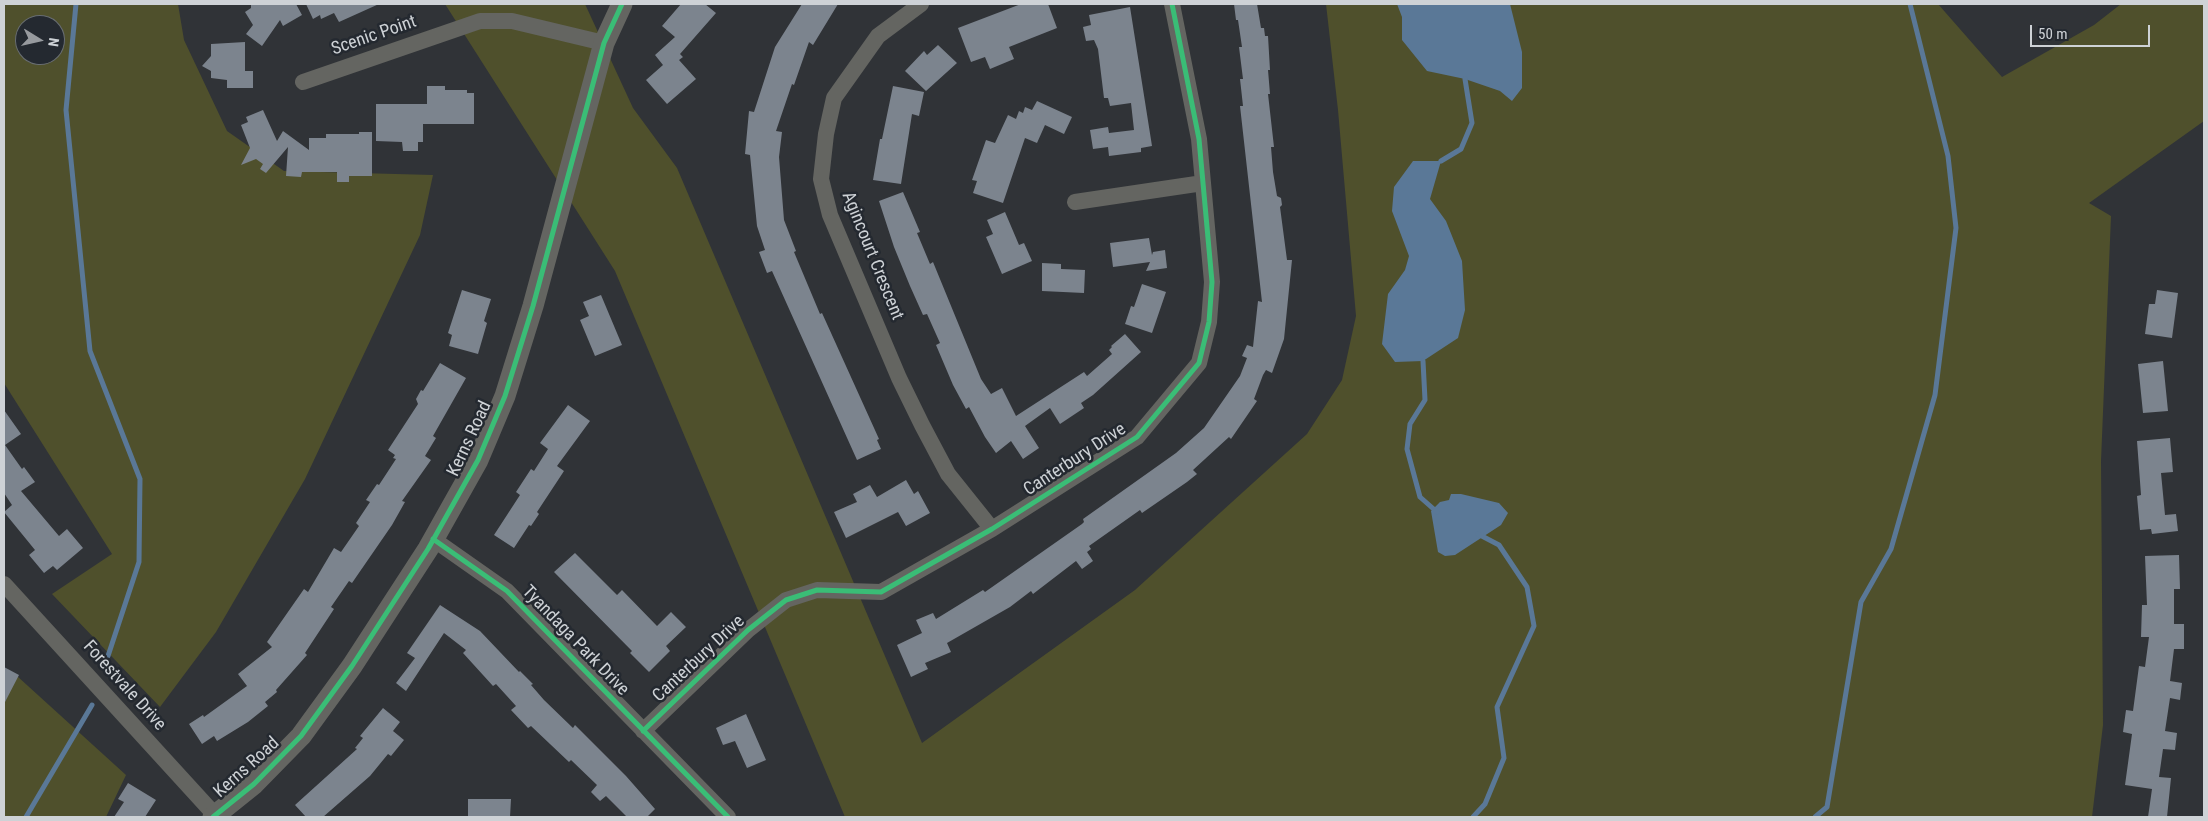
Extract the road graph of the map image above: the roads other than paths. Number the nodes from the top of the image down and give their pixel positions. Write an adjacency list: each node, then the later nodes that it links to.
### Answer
1 (622, 4): 4 (street, Kerns Road)
2 (921, 4): 8 (street, Agincourt Crescent)
3 (1172, 4): 6 (street, Canterbury Drive)
4 (604, 43): 5 (street, Scenic Point); 9 (street, Kerns Road)
5 (303, 82)
6 (1203, 183): 7 (street); 8 (street, Canterbury Drive)
7 (1075, 202)
8 (992, 529): 11 (street, Canterbury Drive)
9 (434, 539): 11 (street, Tyandaga Park Drive); 12 (street, Kerns Road)
10 (4, 584): 12 (street, Forestvale Drive)
11 (643, 731): 13 (street, Tyandaga Park Drive)
12 (214, 816)
13 (728, 817)

